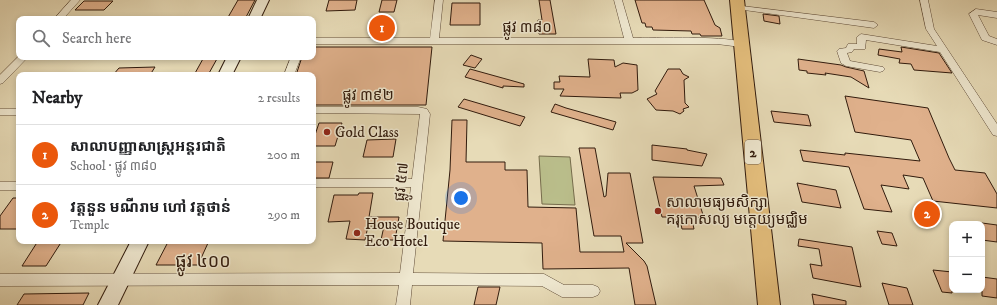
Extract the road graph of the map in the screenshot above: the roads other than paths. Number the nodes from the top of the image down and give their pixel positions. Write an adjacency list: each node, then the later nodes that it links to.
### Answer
1 (76, 0): 8 (street)
2 (263, 0): 9 (street)
3 (439, 0): 11 (street)
4 (618, 0): 12 (street)
5 (924, 0): 16 (street)
6 (737, 4): 10 (street); 15 (main road, 2)
7 (997, 15): 14 (street)
8 (61, 16)
9 (255, 16)
10 (874, 25)
11 (434, 41): 12 (street, ផ្លូវ ៣៨០); 13 (street, ផ្លូវ ៣៨០)
12 (629, 41): 15 (street, ផ្លូវ ៣៨០)
13 (316, 42)
14 (997, 42)
15 (741, 44): 40 (main road, 2)
16 (944, 50): 20 (street); 28 (street)
17 (20, 60): 23 (street)
18 (232, 60): 21 (street)
19 (295, 60): 22 (street)
20 (880, 69)
21 (226, 72)
22 (290, 72)
23 (0, 81)
24 (316, 110): 25 (street, ផ្លូវ ៣៩២)
25 (423, 111): 30 (street, ផ្លូវ ៥៧)
26 (0, 112): 27 (street)
27 (16, 112)
28 (997, 132)
29 (316, 183): 30 (street)
30 (417, 183): 35 (street, ផ្លូវ ៥៧)
31 (0, 186): 32 (street)
32 (16, 186)
33 (138, 244): 34 (street)
34 (121, 279): 35 (street, ផ្លូវ ៤០០); 36 (street, ផ្លូវ ៤០០); 38 (street)
35 (406, 279): 37 (street, ផ្លូវ ៤០០); 39 (street, ផ្លូវ ៥៧)
36 (0, 280)
37 (593, 291)
38 (108, 305)
39 (403, 305)
40 (769, 305)

